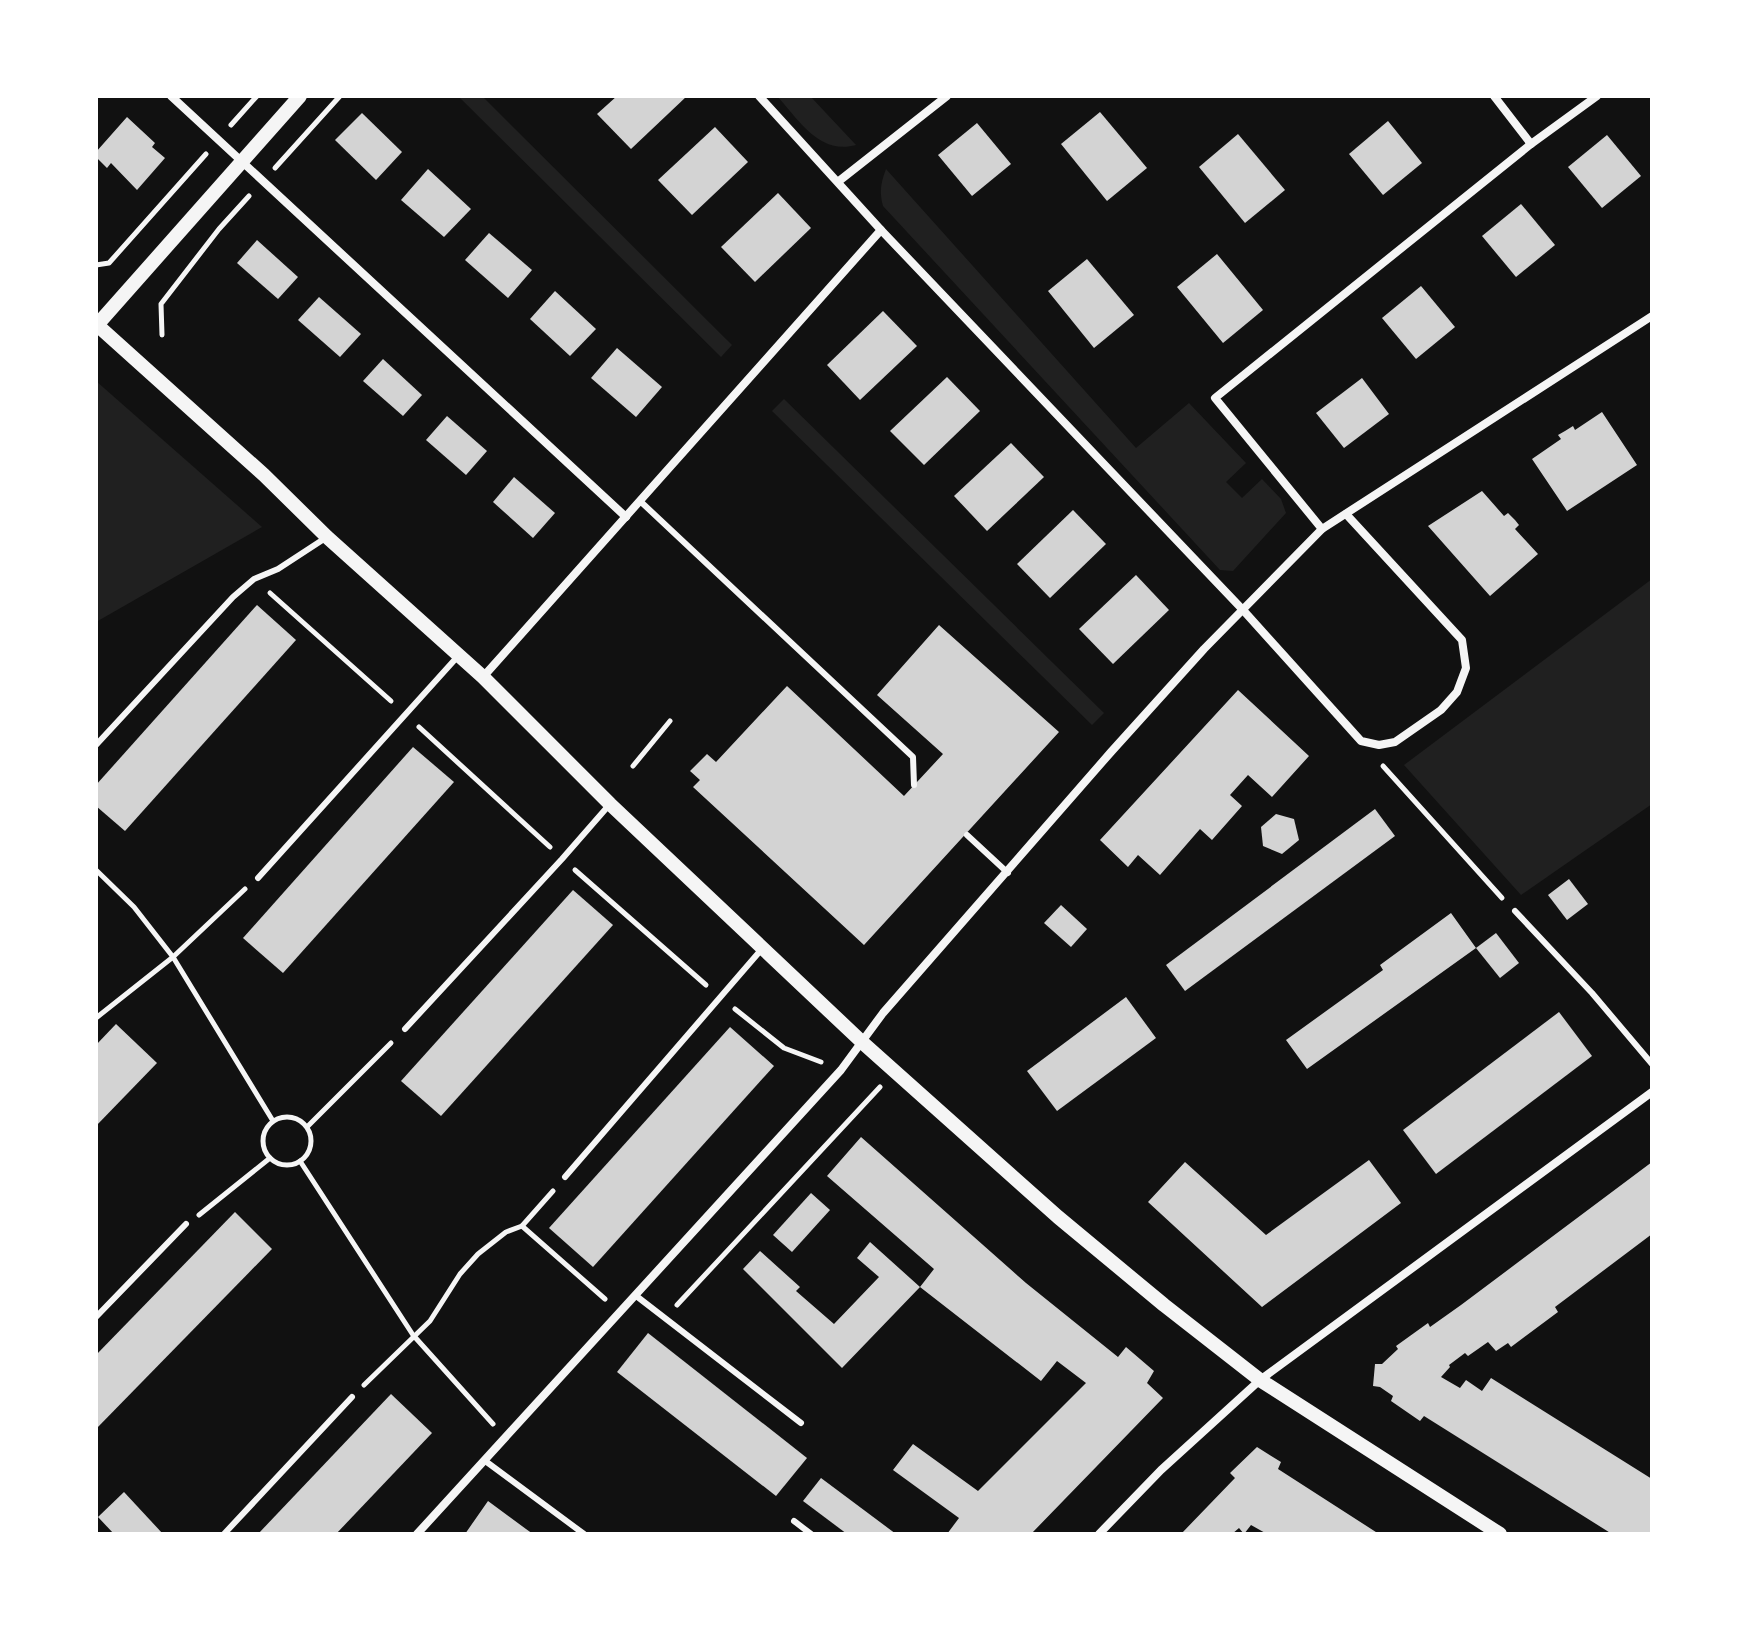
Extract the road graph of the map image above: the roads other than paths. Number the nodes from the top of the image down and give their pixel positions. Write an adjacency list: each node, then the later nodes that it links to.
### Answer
1 (171, 96): 8 (street)
2 (300, 96): 8 (street)
3 (759, 96): 9 (street)
4 (947, 96): 9 (street)
5 (1494, 96): 7 (street)
6 (1597, 96): 7 (street)
7 (1531, 144): 16 (street)
8 (243, 160): 12 (street); 15 (street)
9 (839, 181): 10 (street)
10 (881, 230): 13 (street); 18 (street)
11 (1652, 316): 14 (street)
12 (96, 324): 17 (street)
13 (640, 501): 15 (street); 22 (lane)
14 (1346, 514): 16 (street); 18 (street)
15 (626, 517): 20 (street)
16 (1322, 529): 18 (street)
17 (327, 537): 19 (street); 21 (lane)
18 (1243, 610): 25 (street)
19 (459, 655): 20 (street); 26 (lane)
20 (483, 677): 23 (street)
21 (96, 745)
22 (914, 785)
23 (610, 804): 28 (street); 29 (lane)
24 (967, 835): 25 (lane)
25 (1008, 873): 30 (street)
26 (258, 878)
27 (1515, 911): 31 (lane)
28 (763, 948): 30 (street); 33 (lane)
29 (405, 1029)
30 (863, 1043): 35 (street); 37 (street)
31 (1652, 1064)
32 (1652, 1092): 37 (street)
33 (565, 1177)
34 (186, 1224): 36 (lane)
35 (635, 1295): 39 (lane); 40 (street)
36 (96, 1317)
37 (1260, 1380): 46 (street); 47 (street)
38 (352, 1397): 42 (lane)
39 (801, 1423)
40 (484, 1460): 43 (street); 44 (lane)
41 (794, 1521): 45 (lane)
42 (224, 1534)
43 (417, 1534)
44 (584, 1534)
45 (811, 1534)
46 (1099, 1534)
47 (1500, 1534)

